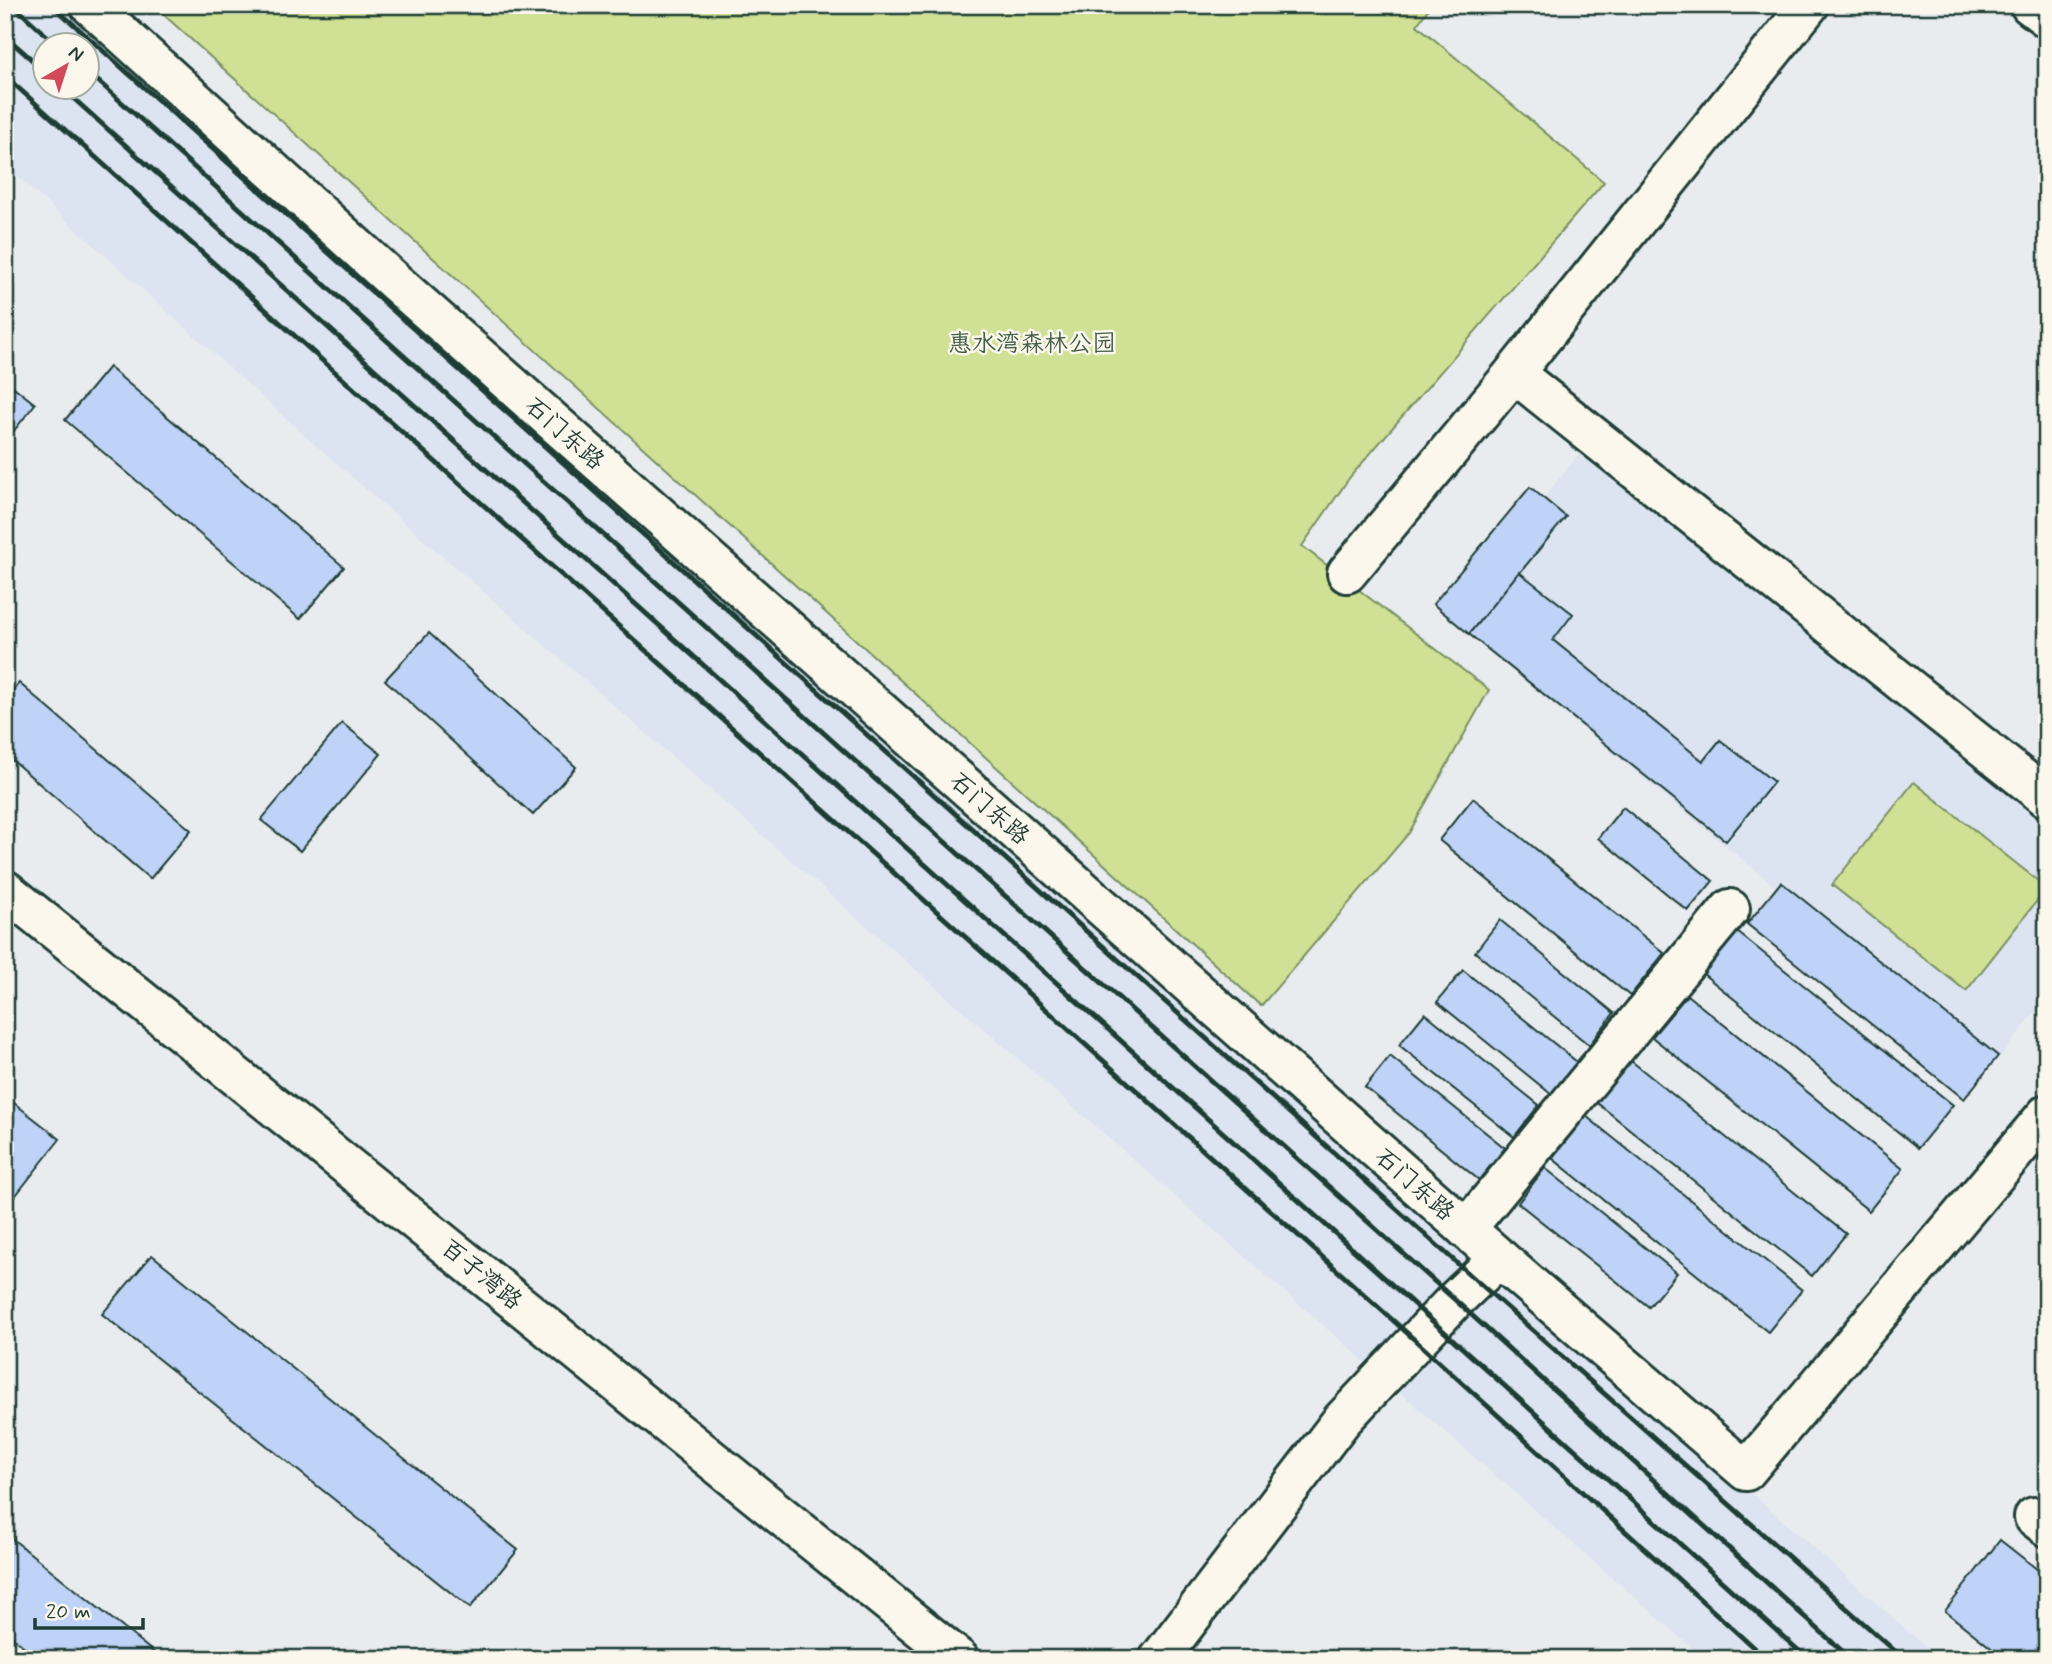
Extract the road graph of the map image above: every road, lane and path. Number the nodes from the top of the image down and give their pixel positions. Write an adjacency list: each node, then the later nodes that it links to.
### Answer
1 (90, 5): 11 (street, 石门东路)
2 (1809, 5): 5 (street)
3 (2030, 5): 4 (street)
4 (2047, 18)
5 (1514, 373): 6 (street); 7 (street)
6 (1347, 573)
7 (2047, 798)
8 (5, 890): 13 (street, 百子湾路)
9 (1730, 909): 11 (street)
10 (2047, 1114): 12 (street, 石门东路)
11 (1466, 1229): 12 (street, 石门东路)
12 (1499, 1258): 14 (street)
13 (960, 1659)
14 (1159, 1659)

